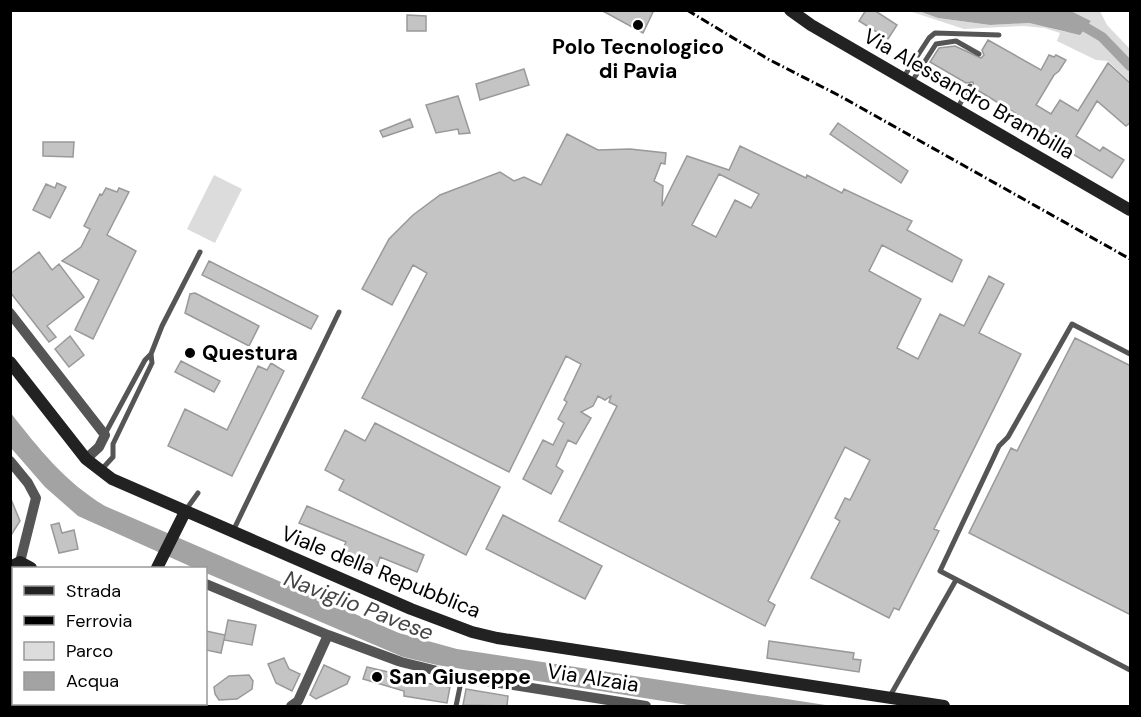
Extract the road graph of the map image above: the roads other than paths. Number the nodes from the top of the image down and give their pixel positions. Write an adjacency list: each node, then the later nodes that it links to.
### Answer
1 (790, 10): 4 (street, Via Alessandro Brambilla)
2 (999, 34): 4 (lane)
3 (979, 54): 4 (lane)
4 (907, 80): 6 (street, Via Alessandro Brambilla)
5 (970, 86): 6 (lane)
6 (957, 109): 7 (street, Via Alessandro Brambilla)
7 (1131, 210)
8 (200, 252): 11 (lane)
9 (339, 312): 20 (lane)
10 (10, 313): 14 (street)
11 (152, 354): 14 (lane); 17 (lane)
12 (1131, 354): 23 (lane)
13 (10, 362): 15 (street, Viale della Repubblica)
14 (105, 435): 15 (street)
15 (86, 459): 17 (street, Viale della Repubblica)
16 (10, 460): 21 (street)
17 (101, 471): 19 (street, Viale della Repubblica)
18 (198, 493): 19 (lane)
19 (184, 512): 20 (street, Viale della Repubblica); 22 (street)
20 (232, 532): 28 (street, Viale della Repubblica)
21 (18, 563)
22 (158, 567)
23 (956, 580): 26 (lane); 28 (lane)
24 (207, 584): 25 (street, Via Alzaia)
25 (328, 635): 27 (street, Via Alzaia); 29 (street)
26 (1131, 670)
27 (462, 677): 30 (lane); 31 (street, Via Alzaia)
28 (889, 698): 32 (street, Viale della Repubblica)
29 (291, 706)
30 (456, 706)
31 (646, 706)
32 (944, 706)

